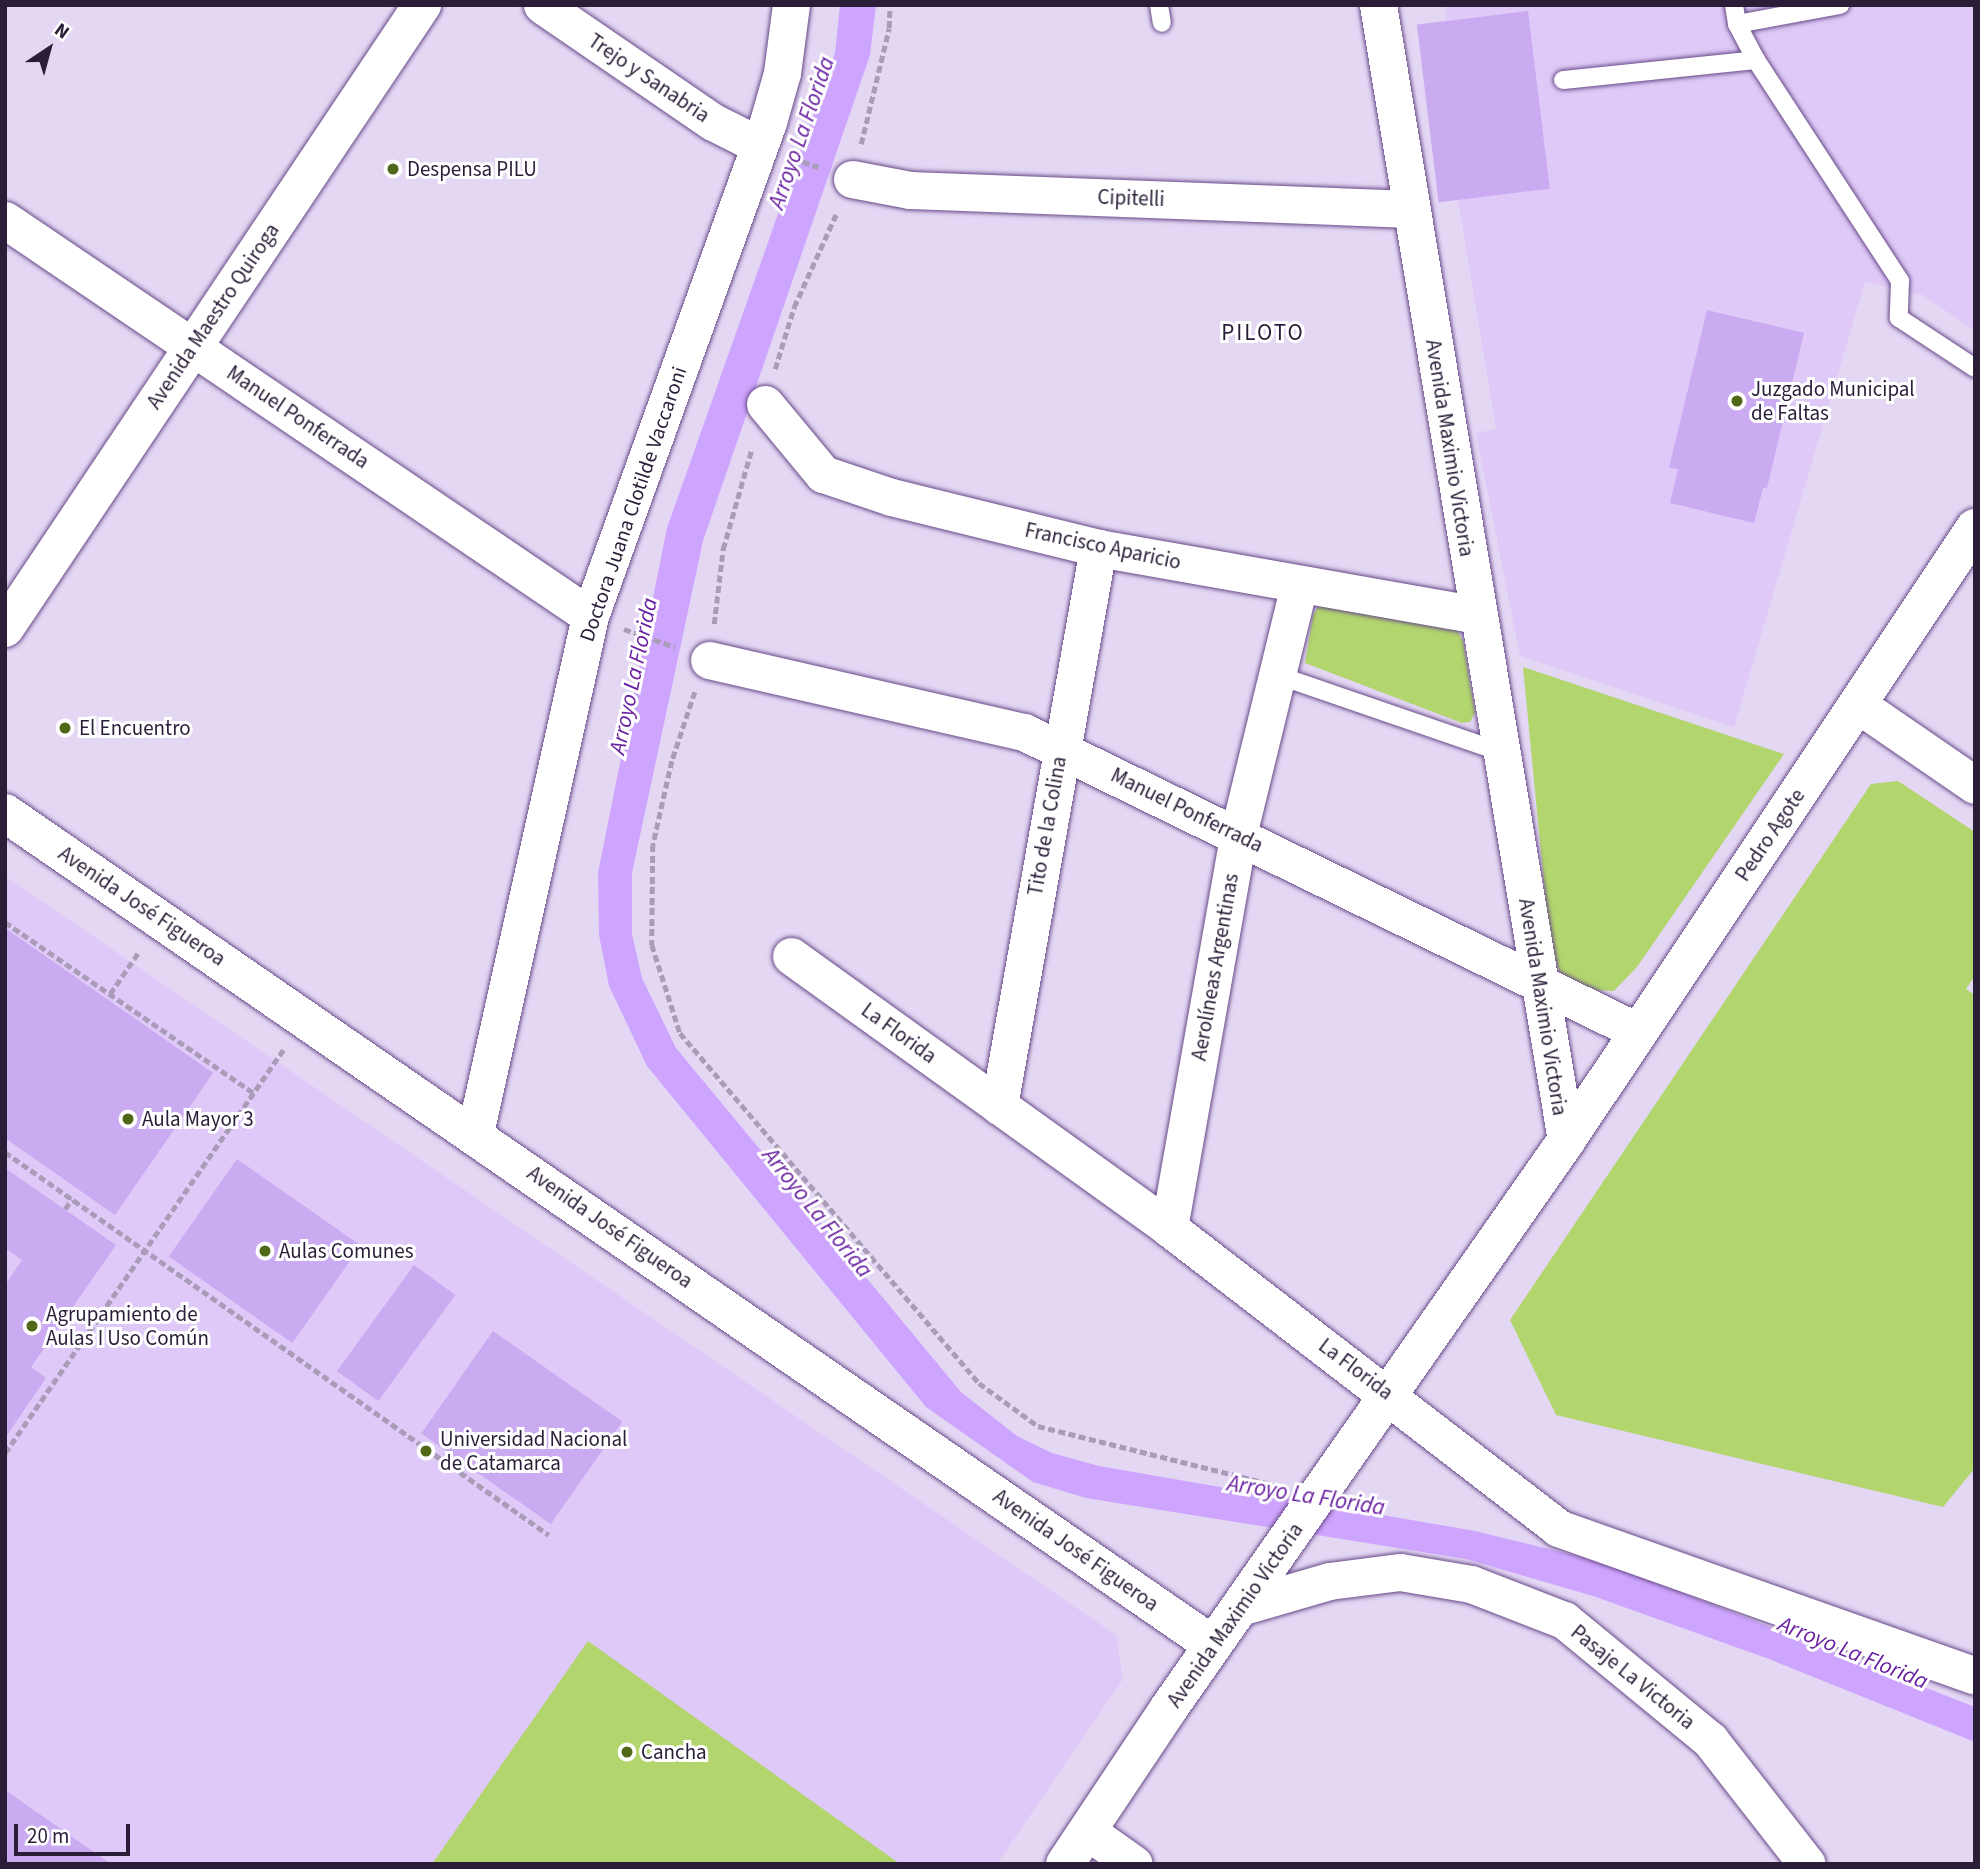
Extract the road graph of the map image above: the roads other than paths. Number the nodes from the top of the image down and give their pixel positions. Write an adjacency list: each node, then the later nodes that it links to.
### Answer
1 (422, 5): 14 (main road, Avenida Maestro Quiroga)
2 (542, 5): 10 (street, Trejo y Sanabria)
3 (791, 5): 10 (street, Doctora Juana Clotilde Vaccaroni)
4 (1378, 5): 12 (street, Avenida Maximio Victoria)
5 (1734, 5): 7 (lane)
6 (1840, 5): 7 (lane)
7 (1737, 24): 8 (lane)
8 (1756, 60): 9 (lane); 15 (lane)
9 (1563, 80)
10 (759, 145): 21 (street, Doctora Juana Clotilde Vaccaroni)
11 (852, 179): 12 (street, Cipitelli)
12 (1411, 209): 20 (street, Avenida Maximio Victoria)
13 (5, 219): 14 (street, Manuel Ponferrada)
14 (192, 346): 21 (street, Manuel Ponferrada); 22 (main road, Avenida Maestro Quiroga)
15 (1975, 369)
16 (765, 404): 18 (street, Francisco Aparicio)
17 (1975, 528): 25 (main road, Pedro Agote)
18 (1098, 548): 19 (street, Francisco Aparicio); 26 (street, Tito de la Colina)
19 (1299, 585): 20 (street, Francisco Aparicio); 24 (street, Aerolíneas Argentinas)
20 (1478, 615): 27 (street, Avenida Maximio Victoria)
21 (590, 617): 35 (street, Doctora Juana Clotilde Vaccaroni)
22 (5, 628)
23 (709, 660): 26 (street, Manuel Ponferrada)
24 (1277, 675): 27 (lane); 30 (street, Aerolíneas Argentinas)
25 (1857, 704): 28 (street); 33 (main road, Pedro Agote)
26 (1060, 747): 30 (street, Manuel Ponferrada); 34 (street, Tito de la Colina)
27 (1501, 752): 32 (street, Avenida Maximio Victoria)
28 (1975, 785)
29 (5, 813): 35 (main road, Avenida José Figueroa)
30 (1238, 835): 32 (street, Manuel Ponferrada); 37 (street, Aerolíneas Argentinas)
31 (791, 956): 34 (street, La Florida)
32 (1539, 980): 33 (street, Manuel Ponferrada); 36 (street, Avenida Maximio Victoria)
33 (1639, 1032): 36 (main road, Pedro Agote)
34 (999, 1106): 37 (street, La Florida)
35 (475, 1133): 40 (main road, Avenida José Figueroa)
36 (1566, 1141): 38 (main road, Avenida Maximio Victoria)
37 (1169, 1228): 38 (street, La Florida)
38 (1389, 1394): 39 (main road, Avenida Maximio Victoria); 41 (street, La Florida)
39 (1240, 1607): 40 (main road, Avenida Maximio Victoria); 45 (street, Pasaje La Victoria)
40 (1213, 1645): 42 (main road, Avenida Maximio Victoria)
41 (1975, 1676)
42 (1087, 1831): 43 (main road, Avenida Maximio Victoria); 44 (street)
43 (1065, 1864)
44 (1134, 1864)
45 (1807, 1864)

